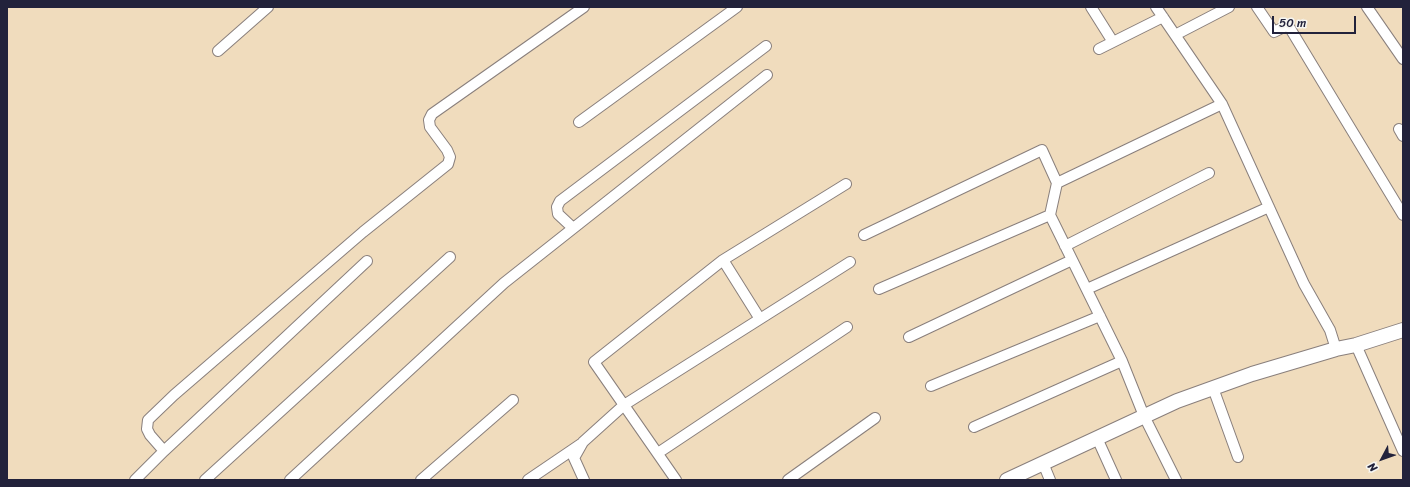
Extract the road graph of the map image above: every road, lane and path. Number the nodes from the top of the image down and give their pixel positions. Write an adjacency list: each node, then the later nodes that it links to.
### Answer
1 (268, 7): 14 (street)
2 (584, 7): 52 (street)
3 (737, 7): 18 (street)
4 (1091, 7): 11 (street)
5 (1156, 7): 9 (street)
6 (1229, 7): 10 (street)
7 (1257, 7): 23 (street)
8 (1367, 7): 15 (street)
9 (1163, 17): 10 (street); 11 (street)
10 (1176, 35): 17 (street)
11 (1113, 42): 13 (street)
12 (766, 46): 25 (street)
13 (1099, 49)
14 (218, 51)
15 (1403, 59)
16 (767, 75): 25 (street)
17 (1222, 104): 20 (street); 22 (street)
18 (579, 122)
19 (1209, 173): 27 (street)
20 (1057, 183): 24 (street); 26 (street)
21 (846, 184): 29 (street)
22 (1269, 207): 34 (street); 41 (street)
23 (1403, 214)
24 (1050, 215): 27 (street); 33 (street)
25 (573, 228): 59 (street)
26 (864, 235)
27 (1065, 246): 30 (street)
28 (450, 257): 58 (street)
29 (723, 260): 36 (street); 46 (street)
30 (1072, 260): 34 (street); 39 (street)
31 (367, 261): 52 (street)
32 (850, 262): 36 (street)
33 (879, 289)
34 (1087, 289): 35 (street)
35 (1100, 316): 42 (street); 43 (street)
36 (760, 319): 46 (street)
37 (847, 327): 54 (street)
38 (1403, 330): 40 (main road)
39 (909, 337)
40 (1356, 345): 41 (main road); 53 (street)
41 (1336, 349): 44 (main road)
42 (1122, 361): 47 (street); 49 (street)
43 (931, 386)
44 (1213, 388): 47 (main road); 55 (street)
45 (513, 400): 60 (street)
46 (624, 405): 51 (street); 54 (street)
47 (1144, 416): 50 (main road); 68 (street)
48 (875, 418): 64 (street)
49 (974, 427)
50 (1098, 438): 56 (main road); 67 (street)
51 (583, 442): 61 (street); 62 (street)
52 (164, 451): 57 (street)
53 (1403, 451)
54 (658, 453): 63 (street)
55 (1238, 457)
56 (1043, 463): 65 (main road); 66 (street)
57 (135, 480)
58 (205, 480)
59 (290, 480)
60 (421, 480)
61 (528, 480)
62 (584, 480)
63 (676, 480)
64 (788, 480)
65 (1007, 480)
66 (1050, 480)
67 (1116, 480)
68 (1176, 480)

